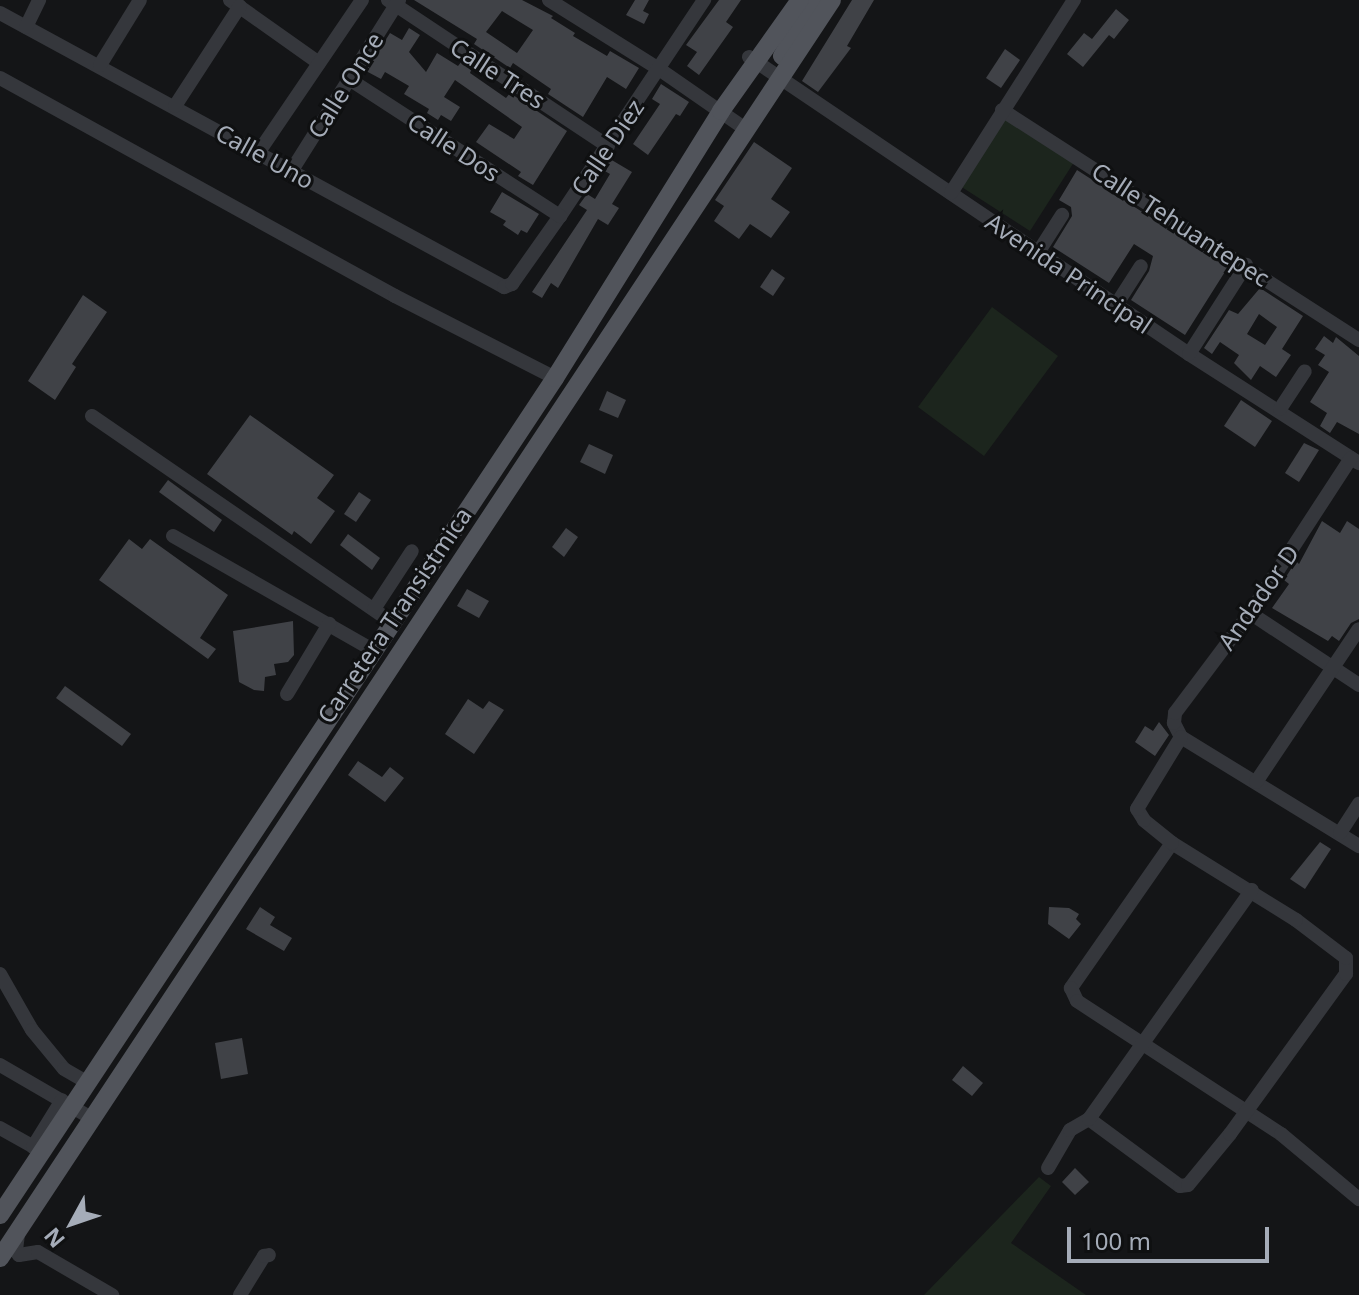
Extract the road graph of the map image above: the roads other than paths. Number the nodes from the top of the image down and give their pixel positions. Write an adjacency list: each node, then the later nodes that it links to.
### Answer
1 (39, 0): 14 (street)
2 (140, 0): 17 (street)
3 (362, 0): 16 (street, Calle Once)
4 (549, 0): 18 (street)
5 (704, 0): 18 (street, Calle Diez)
6 (787, 0): 15 (main road)
7 (800, 0): 15 (main road)
8 (815, 0): 21 (main road)
9 (832, 0): 21 (main road, Carretera Transistmica)
10 (1074, 0): 23 (street)
11 (394, 2): 20 (street, Calle Once); 26 (street, Calle Tres)
12 (235, 3): 16 (street); 22 (street)
13 (0, 13): 14 (street, Calle Uno)
14 (26, 27): 17 (street, Calle Uno)
15 (753, 60): 21 (street, Avenida Principal); 24 (main road, Carretera Transistmica)
16 (319, 63): 27 (street, Calle Once)
17 (100, 65): 22 (street, Calle Uno)
18 (659, 69): 24 (street); 26 (street, Calle Diez)
19 (0, 78): 41 (street)
20 (349, 79): 28 (street, Calle Once); 31 (street, Calle Dos)
21 (780, 80): 25 (main road, Carretera Transistmica); 29 (street, Avenida Principal)
22 (175, 106): 27 (street, Calle Uno)
23 (1002, 110): 29 (street); 34 (street, Calle Tehuantepec)
24 (721, 111): 25 (street); 32 (main road); 41 (main road, Carretera Transistmica)
25 (747, 130): 32 (main road, Carretera Transistmica)
26 (608, 146): 31 (street, Calle Diez)
27 (258, 153): 28 (street, Calle Uno)
28 (292, 170): 36 (street, Calle Uno)
29 (951, 193): 33 (street, Avenida Principal)
30 (1062, 215): 33 (street)
31 (560, 216): 36 (street, Calle Diez)
32 (674, 238): 69 (main road, Carretera Transistmica)
33 (1039, 251): 37 (street, Avenida Principal)
34 (1246, 265): 38 (street, Calle Tehuantepec); 39 (street)
35 (1141, 266): 37 (street)
36 (504, 287)
37 (1116, 305): 39 (street, Avenida Principal)
38 (1358, 339)
39 (1189, 354): 42 (street, Avenida Principal)
40 (1305, 371): 42 (street)
41 (555, 378): 49 (main road, Carretera Transistmica)
42 (1280, 409): 44 (street, Avenida Principal)
43 (92, 416): 47 (street)
44 (1355, 461): 48 (street, Andador D)
45 (173, 536): 50 (street)
46 (412, 551): 47 (street)
47 (374, 609): 49 (street)
48 (1250, 613): 53 (street); 56 (street, Andador D)
49 (392, 622): 52 (main road, Carretera Transistmica)
50 (329, 624): 52 (street); 55 (street)
51 (1359, 629): 53 (street)
52 (373, 650): 66 (main road, Carretera Transistmica)
53 (1333, 668): 54 (street); 57 (street)
54 (1359, 685)
55 (287, 694)
56 (1181, 737): 57 (street); 60 (street)
57 (1256, 782): 59 (street)
58 (1359, 804): 59 (street)
59 (1340, 833): 61 (street)
60 (1172, 843): 62 (street); 64 (street)
61 (1359, 846)
62 (1252, 890): 64 (street); 68 (street)
63 (0, 974): 66 (street)
64 (1141, 1044): 68 (street); 70 (street)
65 (0, 1065): 67 (street)
66 (88, 1083): 67 (main road, Carretera Transistmica)
67 (67, 1103): 69 (street); 72 (main road, Carretera Transistmica); 76 (main road)
68 (1247, 1110): 70 (street); 74 (street)
69 (91, 1118): 76 (main road, Carretera Transistmica)
70 (1089, 1119): 73 (street)
71 (0, 1128): 72 (street)
72 (38, 1149): 75 (main road, Carretera Transistmica)
73 (1048, 1168)
74 (1359, 1199)
75 (0, 1215)
76 (19, 1230): 78 (main road, Carretera Transistmica); 79 (street)
77 (269, 1255): 80 (street)
78 (0, 1258)
79 (112, 1295)
80 (240, 1295)

